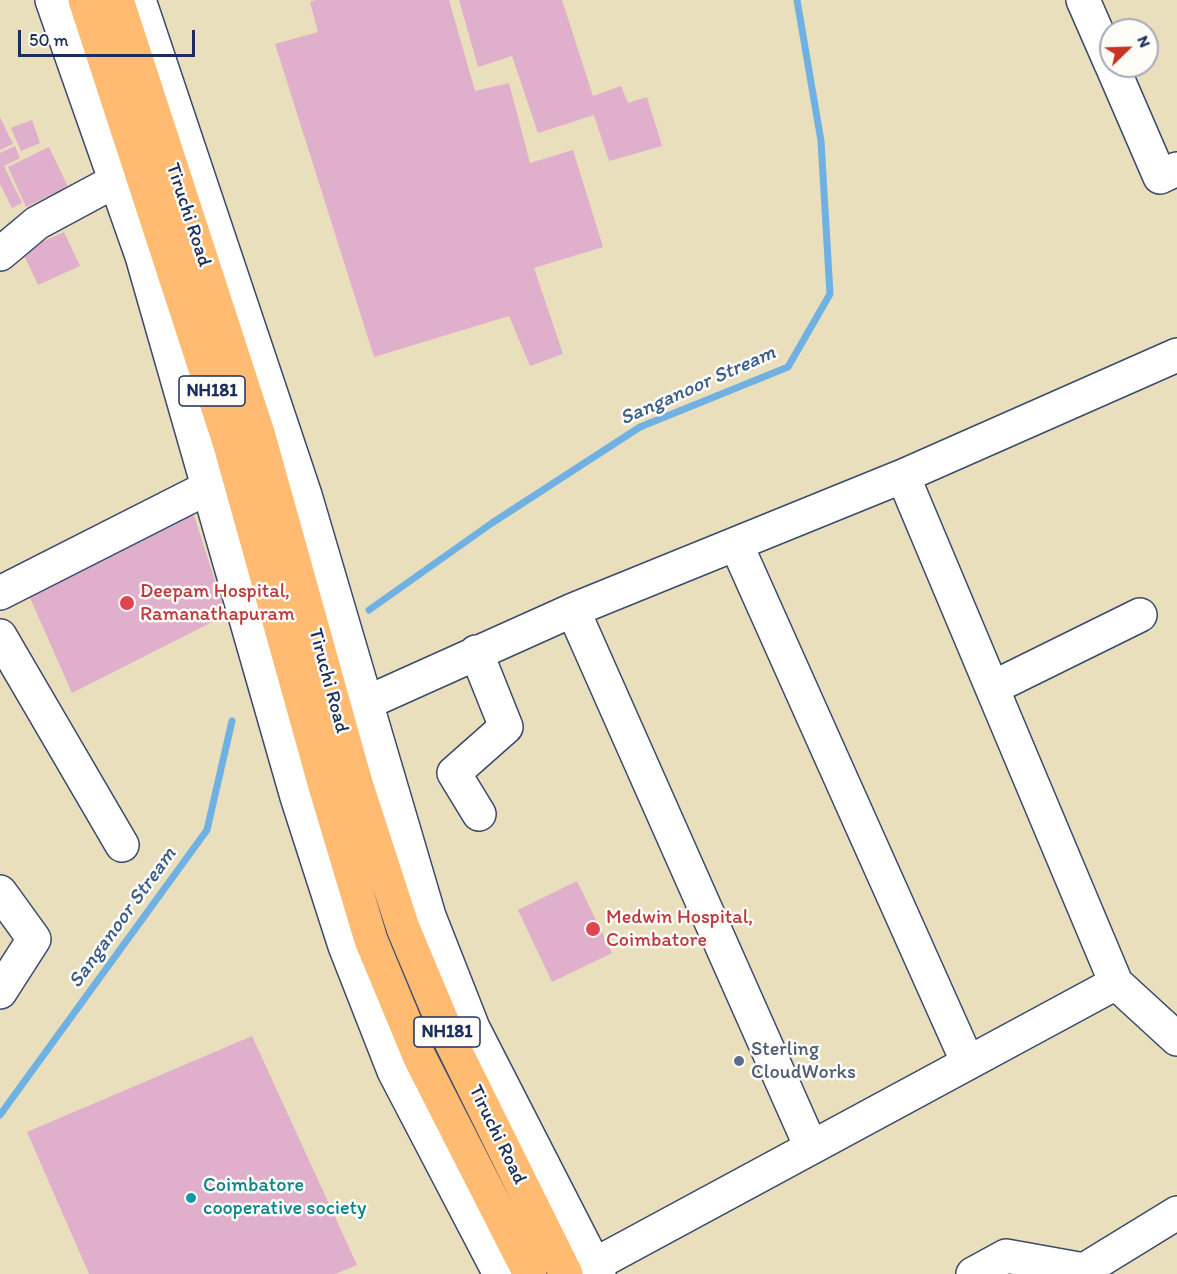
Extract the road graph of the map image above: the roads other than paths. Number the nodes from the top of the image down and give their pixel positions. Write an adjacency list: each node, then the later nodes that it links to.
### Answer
1 (52, 0): 9 (street)
2 (85, 0): 22 (highway, Tiruchi Road / NH181)
3 (117, 0): 22 (highway, Tiruchi Road / NH181)
4 (139, 0): 21 (street)
5 (1083, 0): 6 (street)
6 (1099, 36)
7 (1118, 78): 8 (street)
8 (1177, 169)
9 (117, 180): 10 (street); 13 (street)
10 (0, 254)
11 (1177, 355): 12 (street)
12 (903, 476): 14 (street); 20 (street)
13 (208, 487): 15 (street); 33 (street)
14 (736, 544): 16 (street); 29 (street)
15 (0, 593)
16 (573, 610): 19 (street); 30 (street)
17 (1140, 615): 20 (street)
18 (0, 636): 24 (street)
19 (476, 652): 21 (street); 23 (street)
20 (992, 688): 26 (street)
21 (366, 704): 32 (street)
22 (340, 783): 32 (highway, Tiruchi Road / NH181); 34 (highway, NH181)
23 (479, 814)
24 (122, 845)
25 (0, 892): 27 (street)
26 (1116, 983): 28 (street); 29 (street)
27 (0, 992)
28 (1177, 1039)
29 (968, 1063): 30 (street)
30 (811, 1147): 32 (street)
31 (1177, 1212): 35 (street)
32 (586, 1271)
33 (500, 1274)
34 (530, 1274)
35 (973, 1274)

